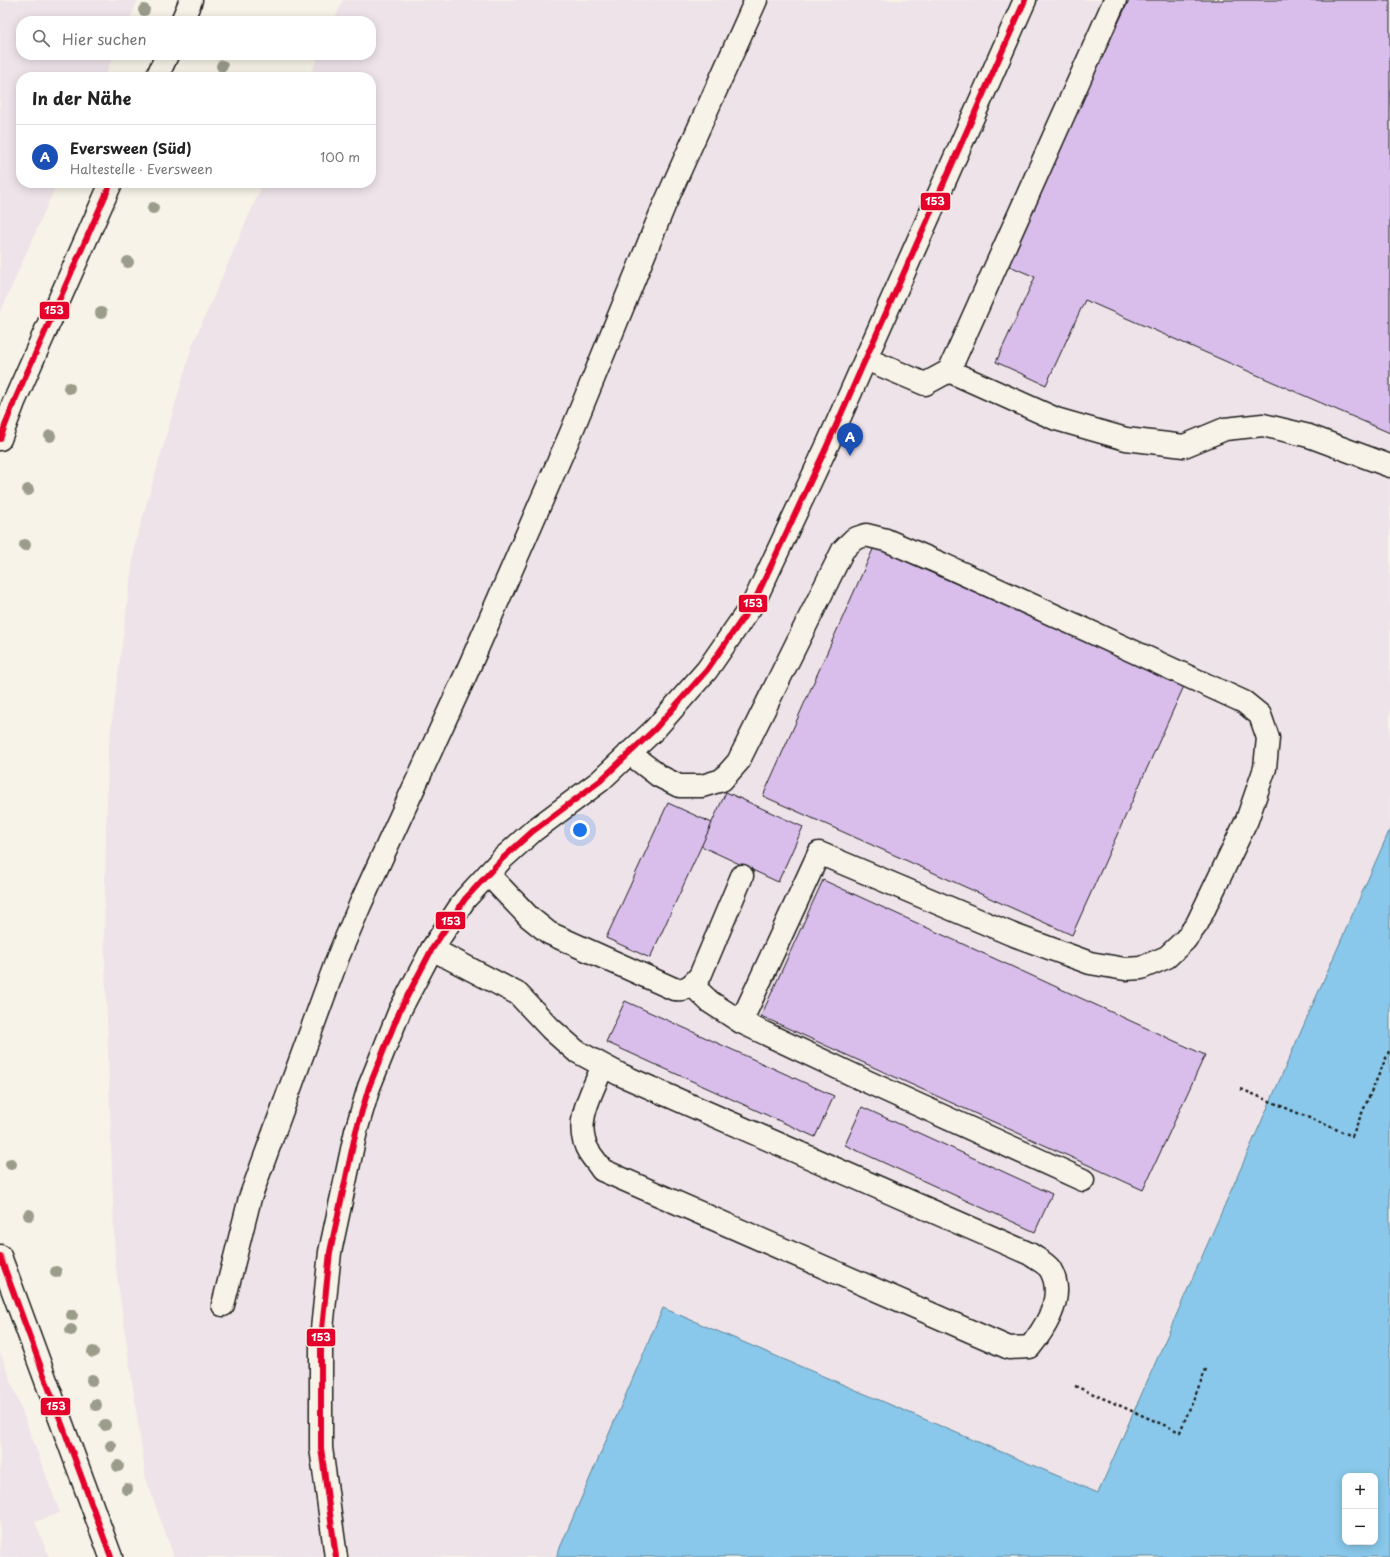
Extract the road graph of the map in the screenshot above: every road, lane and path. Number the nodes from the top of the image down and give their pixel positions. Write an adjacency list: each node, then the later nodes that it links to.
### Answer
1 (191, 0): 5 (street)
2 (756, 0): 24 (street)
3 (1025, 0): 9 (street)
4 (1114, 0): 10 (street)
5 (184, 16)
6 (165, 60): 7 (street)
7 (159, 72)
8 (109, 188): 11 (street)
9 (866, 359): 10 (street); 13 (street)
10 (949, 371): 12 (street)
11 (0, 439)
12 (1390, 466)
13 (629, 753): 14 (street); 18 (street)
14 (488, 874): 16 (street); 17 (street)
15 (742, 876): 17 (street)
16 (432, 949): 20 (street); 28 (street)
17 (692, 985): 18 (street)
18 (741, 1022): 22 (street)
19 (1390, 1049): 21 (path)
20 (603, 1066): 20 (street)
21 (1241, 1089)
22 (1084, 1180)
23 (0, 1256): 27 (street)
24 (223, 1305)
25 (1206, 1369): 26 (path)
26 (1075, 1386)
27 (111, 1557)
28 (336, 1557)

